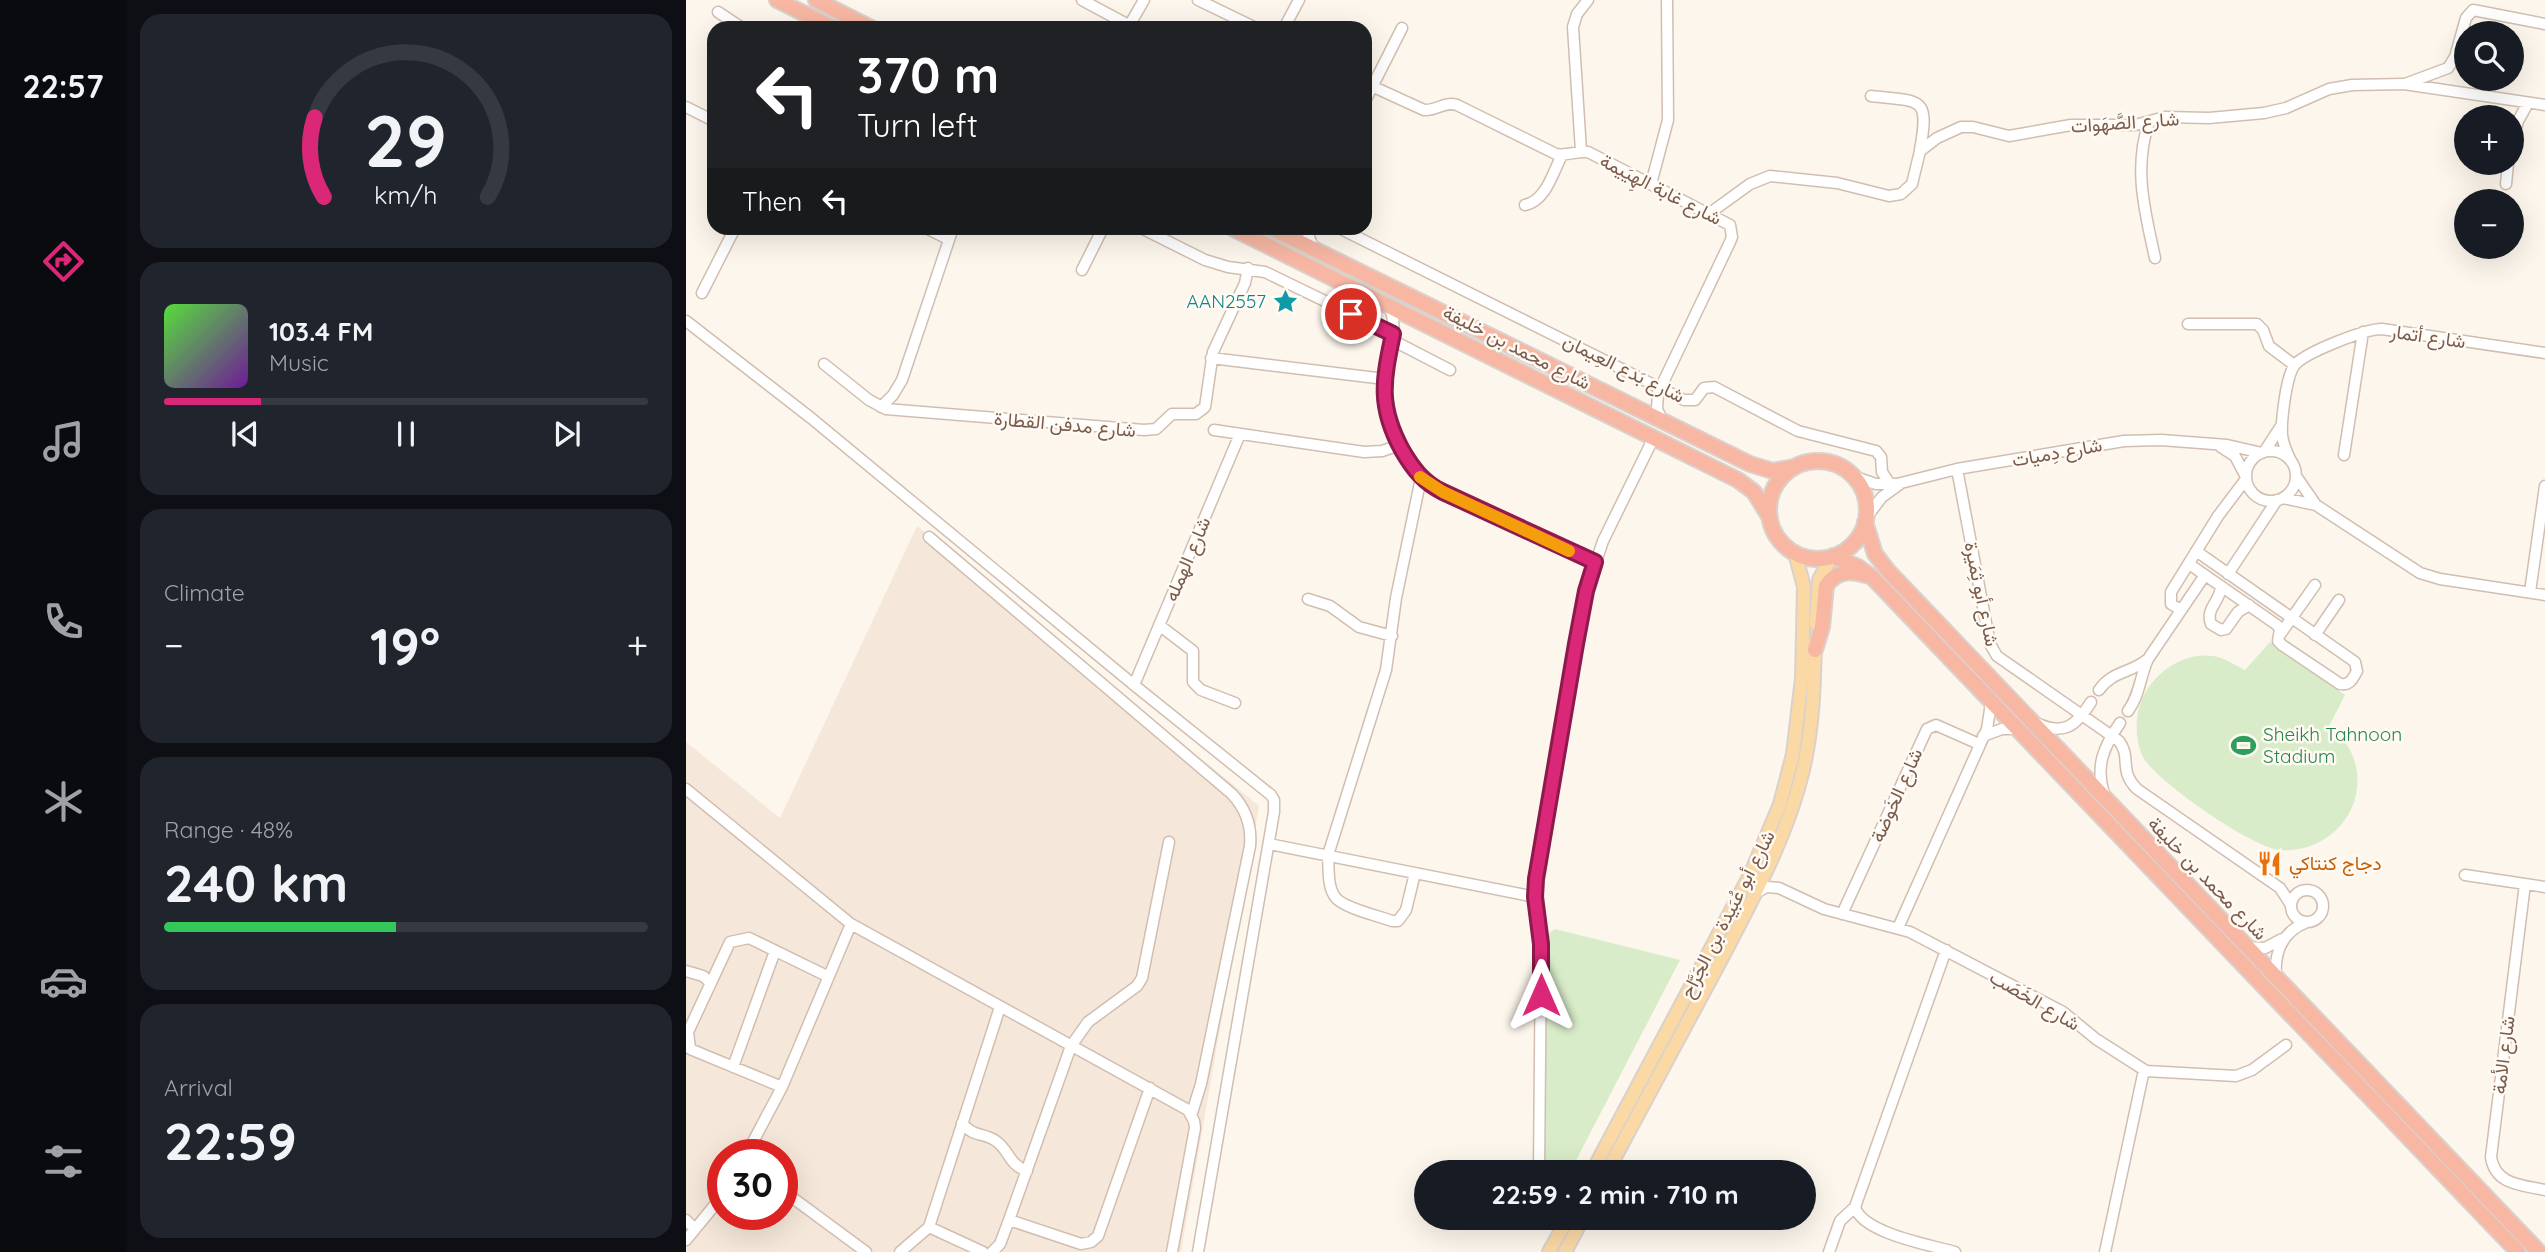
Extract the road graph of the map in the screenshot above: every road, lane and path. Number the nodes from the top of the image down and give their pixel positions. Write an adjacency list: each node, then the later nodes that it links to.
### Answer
1 (777, 0): 9 (highway)
2 (816, 0): 10 (highway)
3 (1082, 0): 11 (street)
4 (1144, 0): 12 (street)
5 (1198, 0): 13 (street)
6 (1299, 0): 14 (street)
7 (1588, 0): 27 (street)
8 (1667, 0): 31 (street)
9 (815, 21)
10 (857, 21)
11 (1109, 21)
12 (1135, 21)
13 (1242, 21)
14 (1288, 21)
15 (2545, 24): 18 (street)
16 (1402, 28): 17 (street)
17 (1372, 78)
18 (2404, 85): 21 (street, شارع الصَّهَوات); 26 (street, شارع الصَّهَوات)
19 (1372, 87): 29 (street)
20 (1871, 96): 28 (street)
21 (2528, 103): 22 (street, شارع الصَّهَوات); 24 (street)
22 (2545, 105)
23 (686, 107): 25 (street)
24 (2524, 110)
25 (707, 118)
26 (2149, 122): 28 (street, شارع الصَّهَوات); 46 (street)
27 (1581, 151): 29 (street); 31 (street, شارع غابة الهِيَيمة)
28 (1920, 151): 34 (street)
29 (1562, 155): 33 (street)
30 (2507, 175): 32 (street)
31 (1651, 184): 34 (street, شارع غابة الهِيَيمة)
32 (2506, 184)
33 (1525, 205)
34 (1710, 213): 62 (street, شارع غابة الهِيَيمة)
35 (731, 235): 49 (street)
36 (940, 235): 44 (street)
37 (950, 235): 44 (street)
38 (1100, 235): 48 (street)
39 (1155, 235): 47 (street)
40 (1246, 235): 50 (highway, شارع محمد بن خليفة)
41 (1286, 235): 45 (highway, شارع محمد بن خليفة)
42 (1308, 235): 45 (street)
43 (1353, 235): 62 (street, شارع بَدع العِيمان)
44 (948, 239): 64 (street)
45 (1313, 248): 63 (highway, شارع محمد بن خليفة)
46 (2155, 258)
47 (1248, 268): 55 (street); 57 (street, شارع مدفن القطارة)
48 (1082, 270)
49 (702, 293)
50 (1386, 303): 51 (highway, شارع محمد بن خليفة); 55 (street)
51 (1417, 318): 55 (street); 69 (highway, شارع محمد بن خليفة)
52 (686, 321): 113 (street)
53 (2188, 324): 59 (street)
54 (2363, 332): 56 (street, شارع أتمار); 59 (street, شارع أتمار); 73 (street)
55 (1393, 337): 60 (street); 61 (street)
56 (2545, 353)
57 (1212, 358): 61 (street); 64 (street, شارع مدفن القطارة)
58 (824, 364): 64 (street)
59 (2294, 365): 66 (street)
60 (1450, 370)
61 (1385, 379): 71 (street)
62 (1659, 388): 63 (street); 65 (street); 82 (street, شارع بَدع العِيمان)
63 (1629, 406): 65 (highway, شارع محمد بن خليفة)
64 (881, 407)
65 (1664, 423): 75 (highway, شارع محمد بن خليفة)
66 (2283, 423): 72 (street); 74 (street)
67 (1214, 430): 68 (street)
68 (1240, 434): 71 (street); 106 (street, شارع الهمله)
69 (1654, 437): 86 (highway, شارع محمد بن خليفة); 92 (street)
70 (2214, 444): 72 (street, شارع دِميات); 76 (street, شارع دِميات); 80 (street)
71 (1400, 445): 79 (street)
72 (2263, 452): 74 (street); 80 (street)
73 (2344, 455)
74 (2291, 461): 77 (street)
75 (1794, 467): 78 (highway); 86 (highway)
76 (1957, 469): 81 (street, شارع دِميات); 120 (street, شارع أبو ثِمَيرة)
77 (2296, 476): 84 (street); 85 (street)
78 (1855, 477): 82 (street, شارع دِميات); 87 (highway)
79 (1422, 478): 92 (street); 108 (street)
80 (2246, 478): 84 (street); 89 (street)
81 (1903, 482): 82 (street, شارع دِميات); 87 (street, شارع دِميات)
82 (1891, 484)
83 (2545, 486): 99 (street)
84 (2280, 499): 85 (street); 94 (street)
85 (2316, 505): 99 (street)
86 (1770, 518): 90 (highway)
87 (1866, 520): 91 (highway); 121 (highway, شارع محمد بن خليفة)
88 (929, 537): 163 (street)
89 (2196, 551): 93 (street); 94 (street)
90 (1795, 553): 91 (highway); 167 (main road, شارع أبو عُبَيدة بن الجَرَّاح)
91 (1832, 557): 96 (highway, شارع محمد بن خليفة); 110 (main road, شارع أبو عُبَيدة بن الجَرَّاح)
92 (1595, 562): 142 (street)
93 (2189, 564): 95 (street); 104 (street)
94 (2228, 574): 105 (street)
95 (2205, 575): 98 (street); 104 (street)
96 (1872, 578): 110 (highway); 118 (highway, شارع محمد بن خليفة)
97 (2315, 585): 105 (street)
98 (2221, 586): 103 (street); 103 (street)
99 (2530, 593): 100 (street)
100 (2545, 595)
101 (1308, 599): 108 (street)
102 (2339, 600): 107 (street)
103 (2249, 605): 109 (street)
104 (2181, 610): 111 (street)
105 (2291, 618): 107 (street); 109 (street)
106 (1159, 625): 113 (street, شارع الهمله); 116 (street)
107 (2315, 635): 109 (street)
108 (1392, 636): 132 (street)
109 (2278, 637)
110 (1815, 650): 133 (main road, شارع أبو عُبَيدة بن الجَرَّاح)
111 (2148, 659): 112 (street); 114 (street)
112 (2120, 673): 114 (street); 115 (street)
113 (1133, 685): 131 (street)
114 (2139, 687): 119 (street)
115 (2099, 690)
116 (1235, 702)
117 (2091, 702): 120 (street)
118 (1991, 703): 124 (highway, شارع محمد بن خليفة); 126 (street)
119 (2128, 711)
120 (2082, 716): 123 (street); 125 (street, شارع أبو ثِمَيرة)
121 (2032, 721): 123 (street); 129 (highway, شارع محمد بن خليفة)
122 (2120, 723): 125 (street)
123 (2074, 724): 127 (street)
124 (2016, 729): 126 (street); 193 (highway, شارع محمد بن خليفة)
125 (2112, 735): 127 (street); 139 (street)
126 (1981, 740): 144 (street, شارع الخَوضة); 147 (street)
127 (2101, 759): 129 (street)
128 (686, 789): 146 (street)
129 (2106, 801): 149 (highway, شارع محمد بن خليفة)
130 (1169, 842): 158 (street)
131 (1269, 844): 132 (street); 187 (street)
132 (1328, 855): 134 (street); 134 (street)
133 (1769, 866): 138 (street); 141 (main road, شارع أبو عُبَيدة بن الجَرَّاح)
134 (1415, 873): 142 (street)
135 (2465, 875): 136 (street)
136 (2525, 884): 137 (street); 170 (street, شارع الأمة)
137 (2545, 887)
138 (1779, 888): 141 (street); 144 (street, شارع الخَصَب)
139 (2280, 888): 140 (street); 143 (street)
140 (2301, 891): 143 (street); 145 (street)
141 (1756, 892): 168 (main road, شارع أبو عُبَيدة بن الجَرَّاح)
142 (1535, 897): 166 (street)
143 (2291, 907): 145 (street); 148 (street)
144 (1842, 915): 147 (street, شارع الخَصَب)
145 (2308, 922): 148 (street)
146 (851, 924): 153 (street); 156 (street)
147 (1898, 928): 150 (street, شارع الخَصَب)
148 (2284, 937): 149 (street); 154 (street)
149 (2248, 947): 154 (highway, شارع محمد بن خليفة)
150 (1946, 950): 160 (street, شارع الخَصَب); 172 (street)
151 (775, 951): 153 (street); 155 (street); 159 (street)
152 (686, 971): 155 (street)
153 (827, 976): 161 (street)
154 (2276, 977): 181 (highway, شارع محمد بن خليفة)
155 (711, 983): 159 (street)
156 (1000, 1007): 158 (street); 164 (street)
157 (2286, 1045): 160 (street, شارع الخَصَب)
158 (1072, 1046): 162 (street); 169 (street)
159 (733, 1067): 161 (street)
160 (2144, 1070): 192 (street)
161 (782, 1087): 165 (street)
162 (1150, 1088): 163 (street); 175 (street)
163 (1191, 1116): 186 (street)
164 (962, 1124): 169 (street); 176 (street)
165 (754, 1139)
166 (1539, 1160)
167 (1598, 1160)
168 (1613, 1160)
169 (1027, 1171): 175 (street)
170 (2545, 1189)
171 (798, 1202): 182 (street)
172 (1855, 1207): 190 (street); 191 (street)
173 (707, 1213): 177 (street)
174 (686, 1220): 177 (street)
175 (1009, 1220): 185 (street)
176 (929, 1227): 183 (street); 184 (street)
177 (694, 1228): 180 (street)
178 (1561, 1230): 188 (main road)
179 (1577, 1230): 189 (main road)
180 (686, 1240)
181 (2540, 1251)
182 (866, 1252)
183 (900, 1252)
184 (983, 1252)
185 (992, 1252)
186 (1172, 1252)
187 (1198, 1252)
188 (1549, 1252)
189 (1565, 1252)
190 (1829, 1252)
191 (1955, 1252)
192 (2105, 1252)
193 (2518, 1252)

